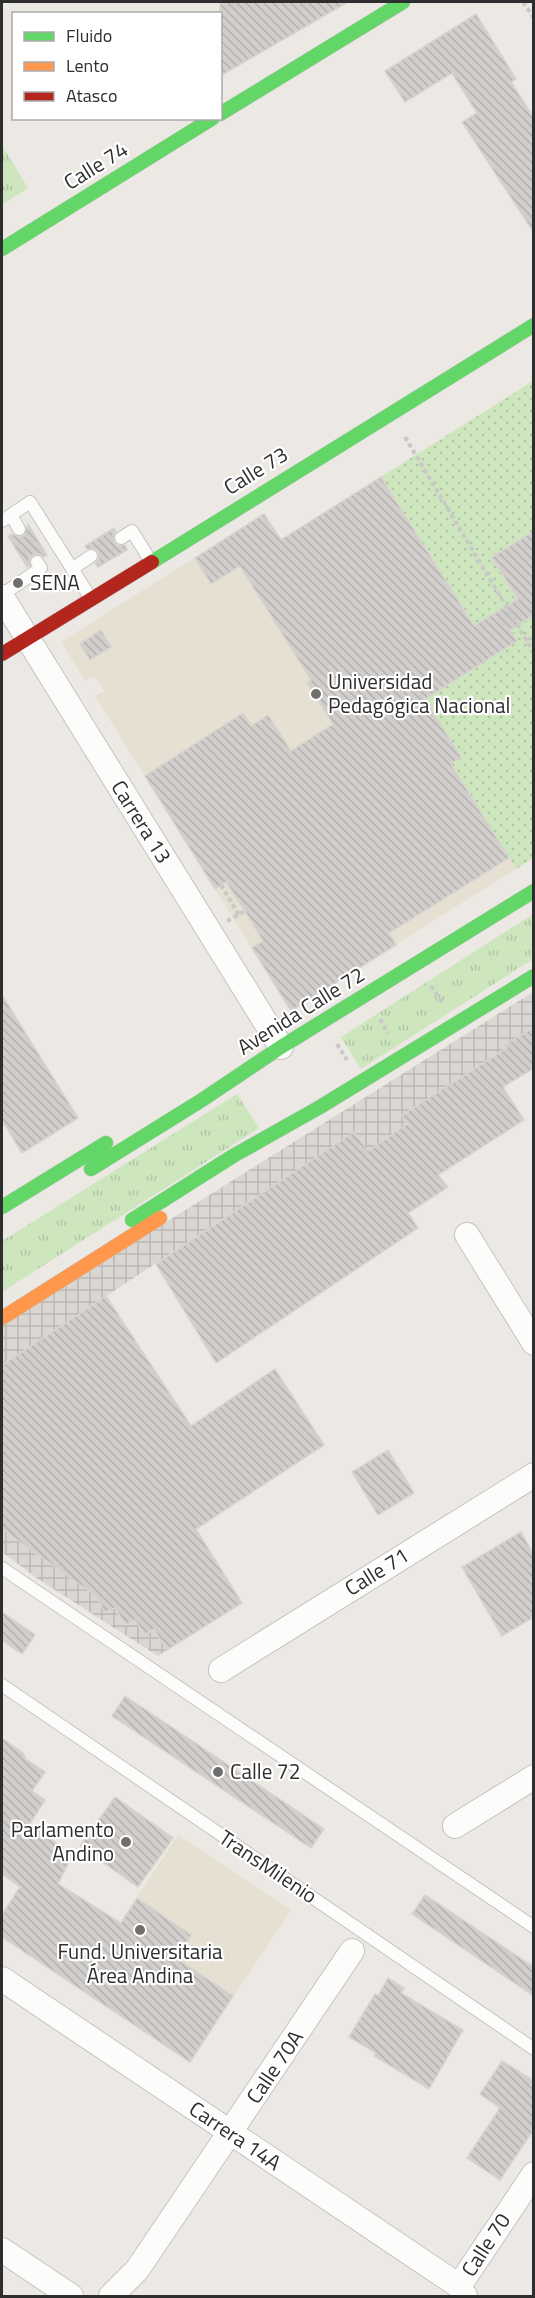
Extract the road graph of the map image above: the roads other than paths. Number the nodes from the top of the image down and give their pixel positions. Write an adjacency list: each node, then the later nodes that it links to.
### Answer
1 (403, 2): 2 (main road)
2 (222, 113)
3 (210, 120): 4 (main road, Calle 74)
4 (2, 249)
5 (534, 325): 10 (main road, Calle 73)
6 (6, 518): 7 (lane); 12 (lane)
7 (19, 530)
8 (121, 538): 10 (lane)
9 (92, 556): 12 (lane)
10 (151, 561): 14 (main road, Calle 73)
11 (39, 565): 13 (lane)
12 (72, 569): 14 (lane)
13 (2, 596): 15 (street, Carrera 13)
14 (91, 598): 15 (main road, Calle 73)
15 (27, 638): 16 (main road, Calle 73); 19 (street, Carrera 13)
16 (2, 654)
17 (534, 891): 19 (main road, Avenida Calle 72)
18 (534, 976): 20 (main road)
19 (281, 1047): 21 (main road); 23 (main road, Avenida Calle 72)
20 (320, 1107): 25 (main road); 27 (main road)
21 (162, 1108)
22 (121, 1133): 24 (main road)
23 (91, 1168)
24 (2, 1207)
25 (132, 1220)
26 (467, 1235): 28 (street)
27 (2, 1318)
28 (534, 1343)
29 (534, 1475): 31 (street, Calle 71)
30 (2, 1568): 35 (lane)
31 (221, 1670)
32 (2, 1685): 38 (lane, TransMilenio)
33 (534, 1777): 34 (street)
34 (455, 1826)
35 (534, 1927)
36 (352, 1951): 39 (street, Calle 70A)
37 (2, 1979): 39 (street, Carrera 14A)
38 (534, 2049)
39 (231, 2133): 42 (street, Carrera 14A); 44 (street, Calle 70A)
40 (534, 2174): 42 (street, Calle 70)
41 (2, 2250): 43 (street)
42 (462, 2291)
43 (71, 2296)
44 (111, 2296)

